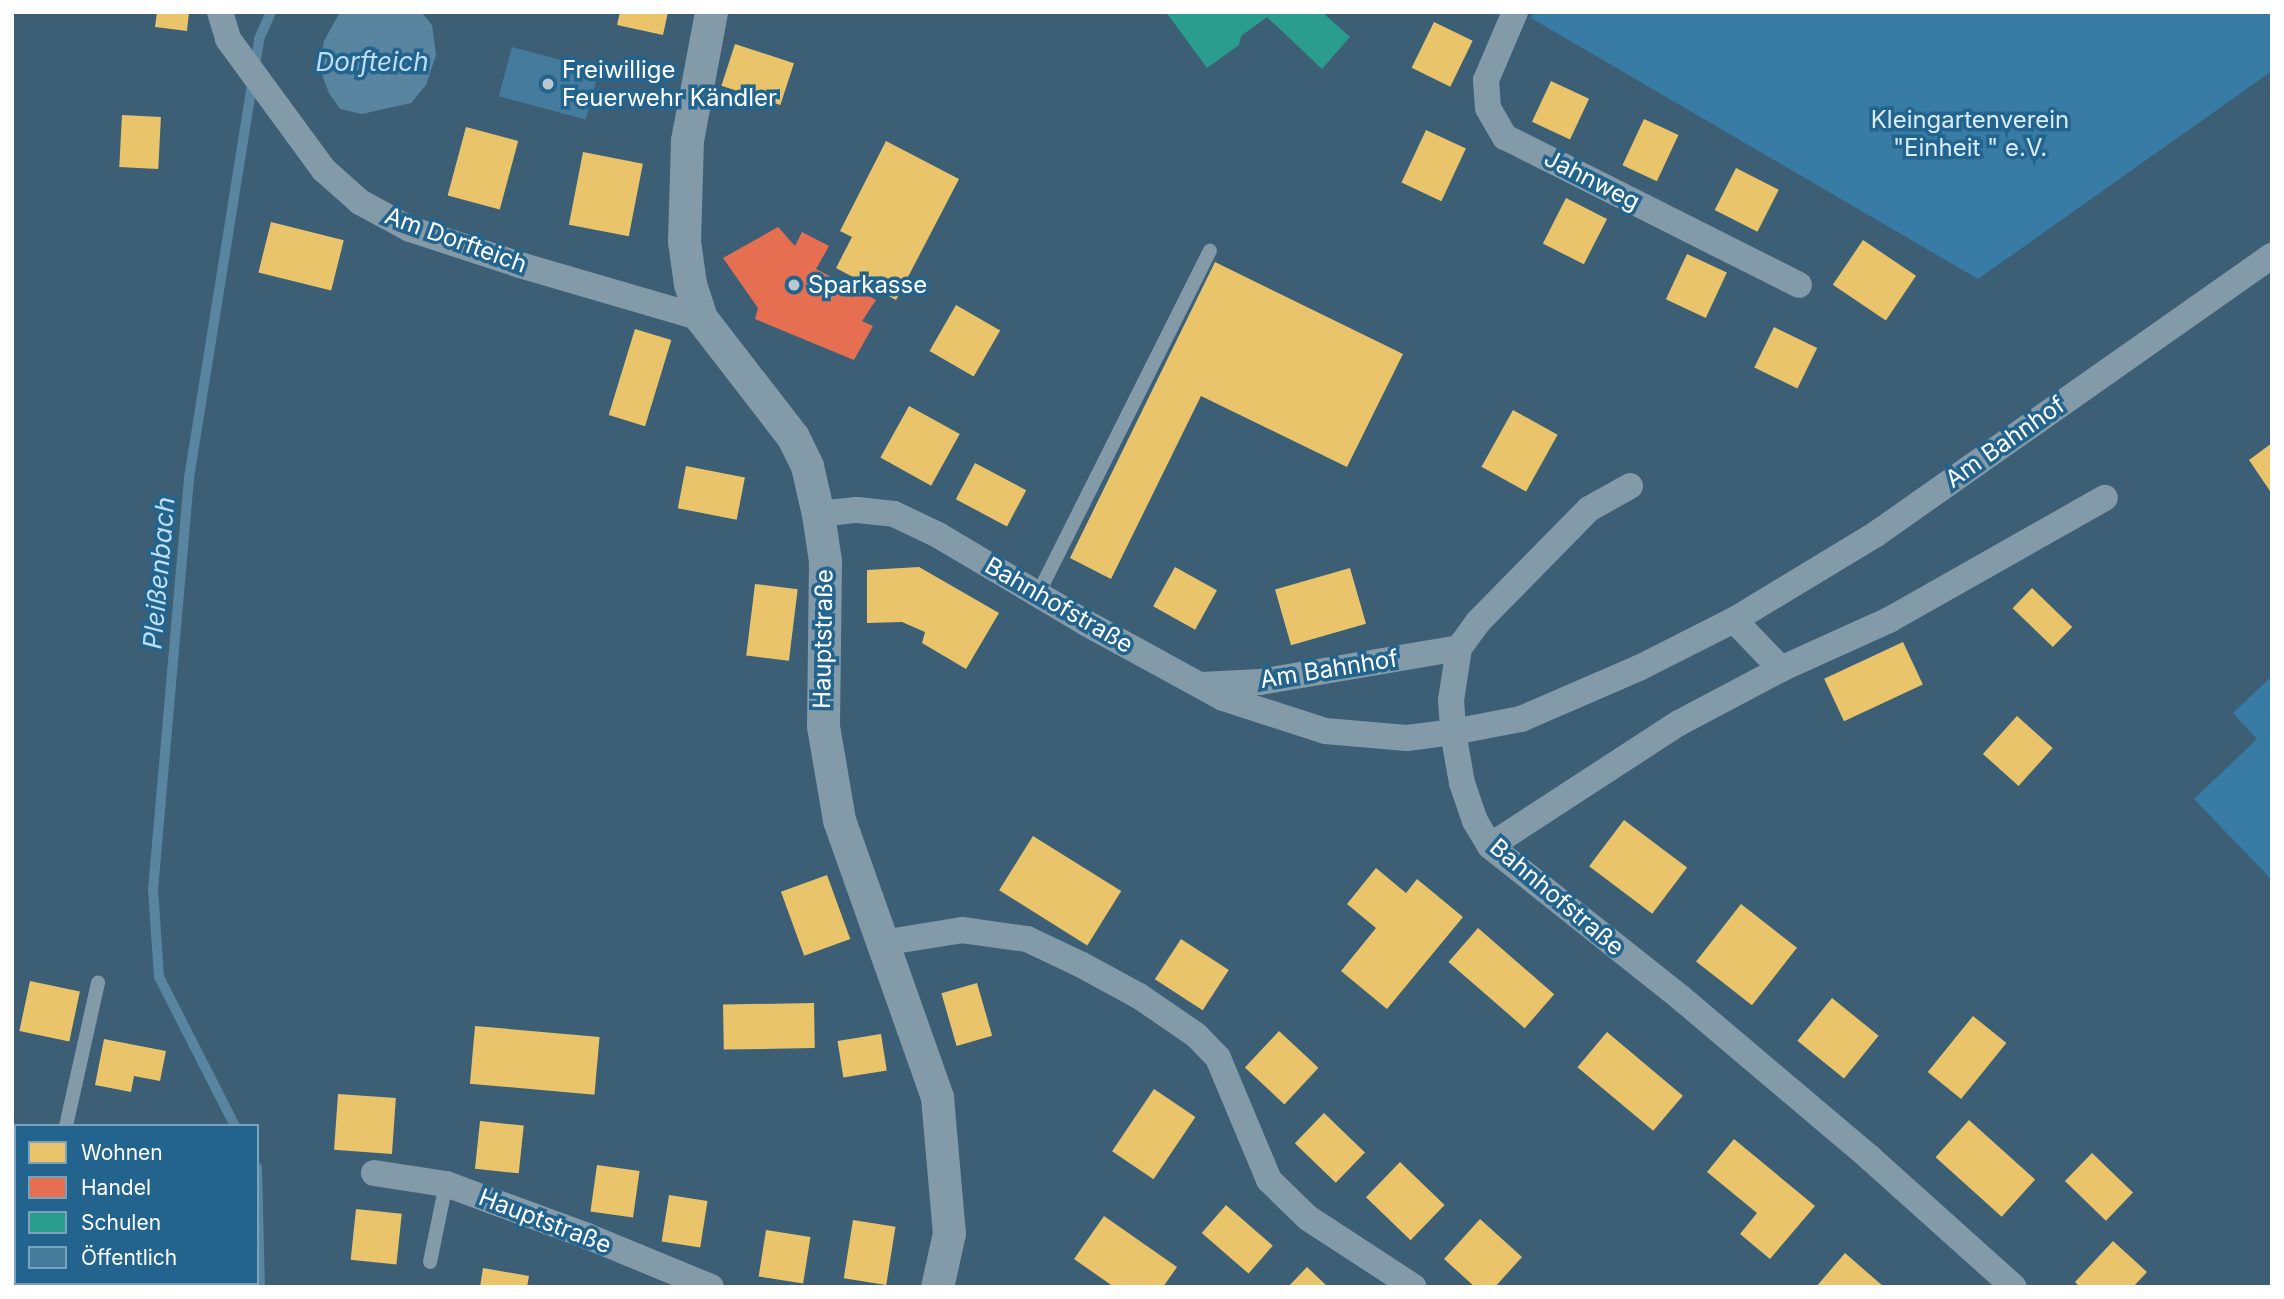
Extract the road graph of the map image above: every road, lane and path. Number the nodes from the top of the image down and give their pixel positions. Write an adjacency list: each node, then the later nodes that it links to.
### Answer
1 (220, 12): 7 (street, Am Dorfteich)
2 (711, 12): 7 (street, Hauptstraße)
3 (1515, 12): 6 (street, Jahnweg)
4 (1210, 251): 11 (lane)
5 (2272, 256): 12 (street, Am Bahnhof)
6 (1799, 285)
7 (701, 318): 10 (street, Hauptstraße)
8 (1630, 486): 13 (street)
9 (2105, 498): 14 (street)
10 (818, 514): 11 (street, Bahnhofstraße); 18 (street, Hauptstraße)
11 (1038, 594): 15 (street, Bahnhofstraße)
12 (1734, 620): 14 (street); 16 (street, Am Bahnhof)
13 (1459, 648): 15 (street, Am Bahnhof); 16 (street)
14 (1781, 669): 17 (street)
15 (1199, 685): 16 (street, Bahnhofstraße)
16 (1453, 732): 17 (street, Bahnhofstraße)
17 (1490, 846): 27 (street, Bahnhofstraße)
18 (882, 943): 25 (street, Hauptstraße); 26 (street)
19 (98, 983): 20 (lane)
20 (66, 1124)
21 (374, 1173): 22 (street, Hauptstraße)
22 (446, 1184): 23 (lane); 24 (street, Hauptstraße)
23 (430, 1262)
24 (712, 1287)
25 (937, 1287)
26 (1414, 1287)
27 (2014, 1287)

